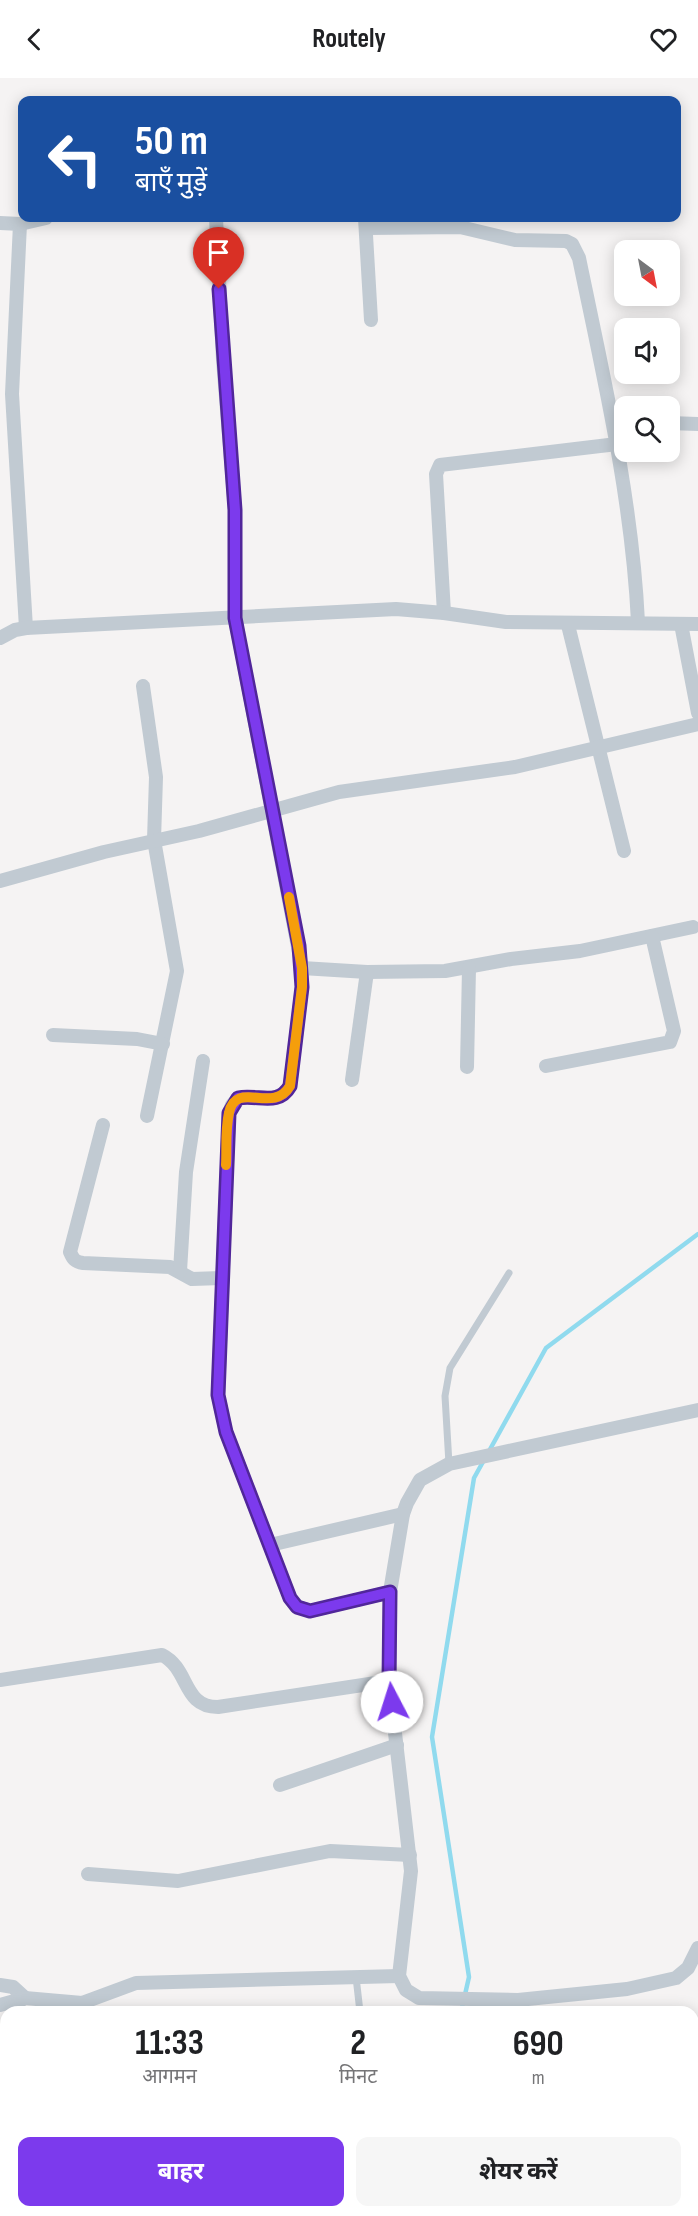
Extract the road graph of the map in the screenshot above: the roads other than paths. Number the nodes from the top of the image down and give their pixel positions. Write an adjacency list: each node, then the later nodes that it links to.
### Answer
1 (31, 222): 5 (street)
2 (216, 222): 13 (street)
3 (0, 223): 5 (street)
4 (366, 223): 6 (street); 7 (street)
5 (20, 225): 18 (street)
6 (371, 320)
7 (614, 402)
8 (680, 423): 9 (street)
9 (698, 424)
10 (614, 444): 12 (street)
11 (620, 462): 14 (street)
12 (444, 613): 13 (street); 17 (street)
13 (235, 618): 18 (street); 24 (street)
14 (638, 622): 15 (street); 17 (street)
15 (681, 624): 16 (street); 21 (street)
16 (698, 624)
17 (568, 625): 23 (street)
18 (26, 628): 19 (street)
19 (0, 638)
20 (143, 686): 25 (street)
21 (698, 713)
22 (698, 724): 23 (street)
23 (599, 746): 24 (street); 26 (street)
24 (272, 810): 25 (street); 30 (street)
25 (154, 840): 27 (street); 34 (street)
26 (624, 851)
27 (0, 881)
28 (693, 927): 29 (street)
29 (652, 936): 31 (street); 36 (street)
30 (302, 968): 32 (street); 43 (street)
31 (469, 968): 32 (street); 37 (street)
32 (367, 972): 38 (street)
33 (53, 1035): 34 (street)
34 (163, 1044): 39 (street)
35 (203, 1060): 41 (street)
36 (546, 1066)
37 (467, 1067)
38 (352, 1080)
39 (147, 1116)
40 (103, 1125): 41 (street)
41 (180, 1271): 43 (street)
42 (509, 1273): 45 (lane)
43 (221, 1278): 47 (street)
44 (698, 1410): 45 (street)
45 (449, 1464): 46 (street)
46 (403, 1514): 47 (street); 48 (street)
47 (270, 1545): 48 (street)
48 (390, 1592): 50 (street)
49 (0, 1680): 50 (street)
50 (389, 1681): 51 (street)
51 (397, 1745): 52 (street); 53 (street)
52 (279, 1785)
53 (410, 1855): 54 (street); 57 (street)
54 (88, 1874)
55 (698, 1948): 56 (street)
56 (693, 1968): 64 (street)
57 (399, 1976): 58 (street); 64 (street)
58 (356, 1977): 60 (street); 63 (lane)
59 (0, 1985): 60 (street)
60 (25, 1998): 61 (street); 62 (lane)
61 (0, 2005)
62 (22, 2006)
63 (359, 2006)
64 (516, 2006)

